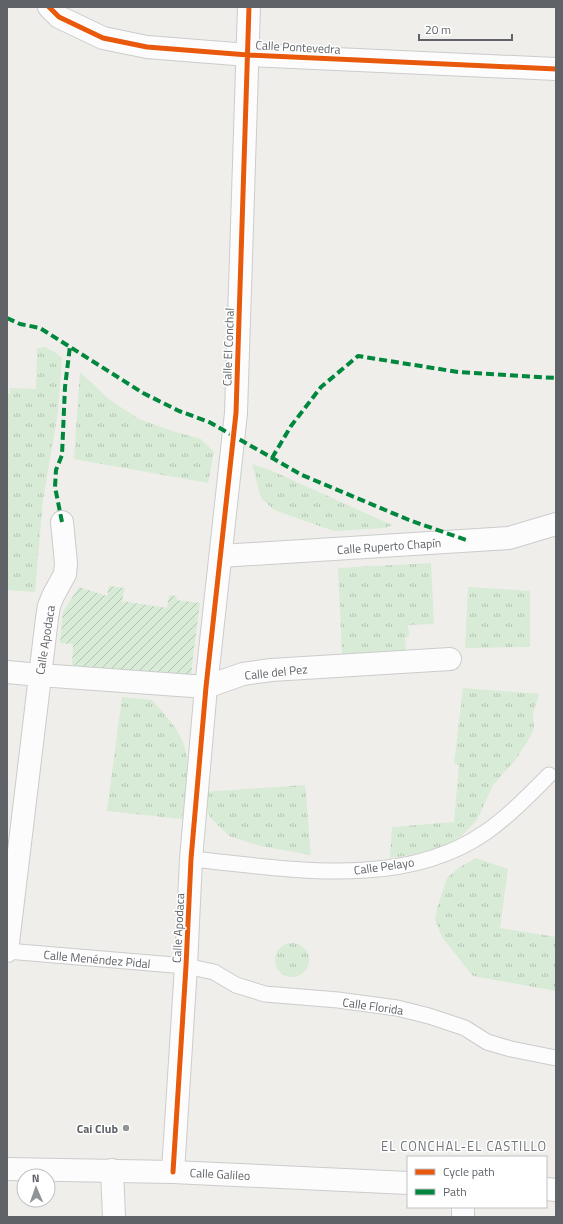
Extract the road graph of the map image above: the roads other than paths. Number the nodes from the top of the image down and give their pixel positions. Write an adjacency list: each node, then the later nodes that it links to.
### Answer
1 (49, 7): 3 (street, Calle Pontevedra)
2 (249, 7): 3 (street, Calle El Conchal)
3 (248, 55): 4 (street, Calle Pontevedra); 7 (street, Calle El Conchal)
4 (556, 69)
5 (62, 522): 10 (street, Calle Apodaca)
6 (556, 524): 7 (street, Calle Ruperto Chapín)
7 (220, 556): 11 (street, Calle El Conchal)
8 (450, 660): 11 (street, Calle del Pez)
9 (7, 672): 10 (street, Calle del Pez)
10 (40, 675): 11 (street, Calle del Pez); 14 (street, Calle Apodaca)
11 (206, 686): 13 (street, Calle Apodaca)
12 (549, 775): 13 (lane, Calle Pelayo)
13 (192, 859): 15 (street, Calle Apodaca)
14 (7, 951): 15 (lane, Calle Menéndez Pidal)
15 (186, 966): 16 (lane, Calle Florida); 19 (street, Calle Apodaca)
16 (556, 1058)
17 (7, 1169): 18 (street, Calle Galileo)
18 (112, 1170): 19 (street, Calle Galileo); 21 (street)
19 (173, 1172): 20 (street, Calle Galileo)
20 (407, 1182)
21 (114, 1217)

